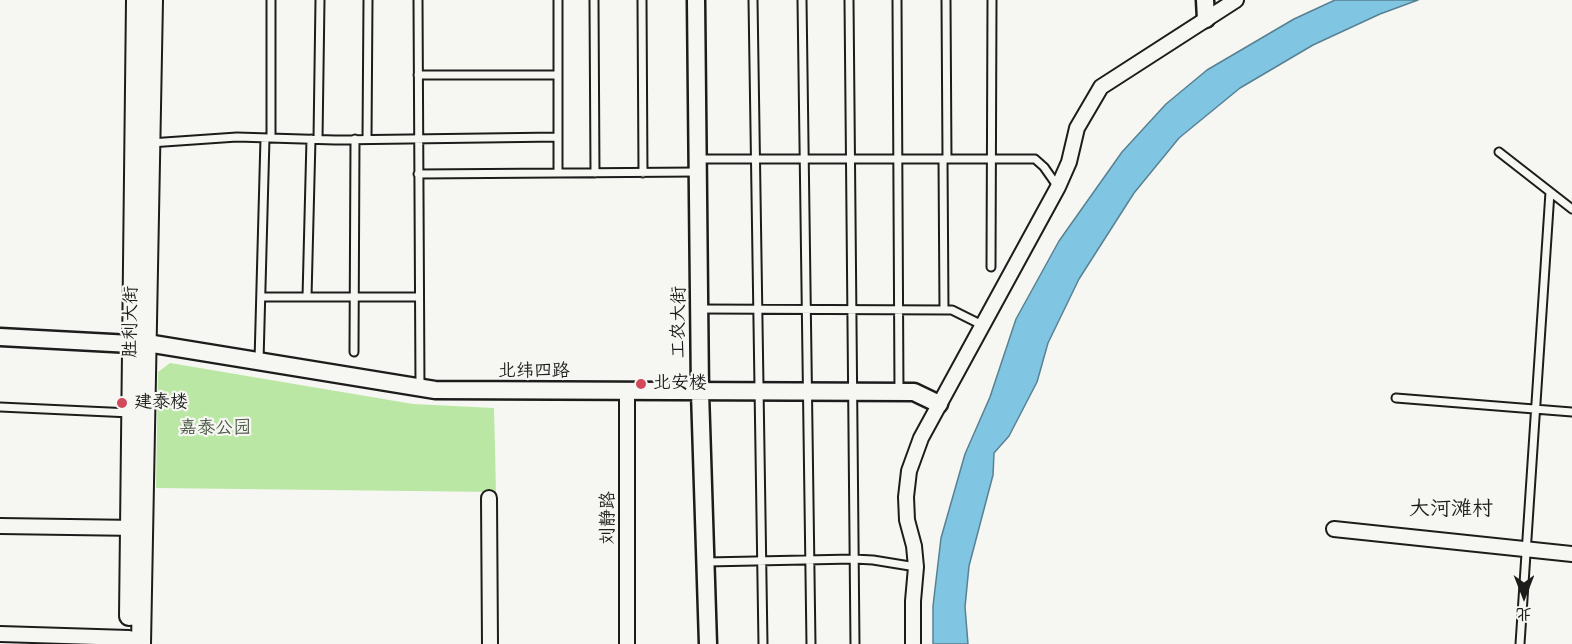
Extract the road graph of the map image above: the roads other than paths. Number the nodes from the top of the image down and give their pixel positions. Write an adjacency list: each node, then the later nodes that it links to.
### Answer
1 (136, 0): 28 (main road)
2 (153, 0): 28 (main road)
3 (271, 0): 23 (lane)
4 (320, 0): 25 (lane)
5 (368, 0): 27 (lane)
6 (418, 0): 20 (lane)
7 (558, 0): 21 (lane)
8 (594, 0): 38 (lane)
9 (642, 0): 39 (lane)
10 (696, 0): 36 (street, 工农大街)
11 (753, 0): 30 (lane)
12 (802, 0): 31 (lane)
13 (849, 0): 32 (lane)
14 (897, 0): 33 (lane)
15 (946, 0): 34 (lane)
16 (992, 0): 35 (lane)
17 (1205, 0): 19 (street)
18 (1236, 0): 19 (street)
19 (1206, 19): 41 (street)
20 (418, 75): 21 (lane); 24 (lane)
21 (558, 75): 22 (lane)
22 (558, 137): 24 (lane); 37 (lane)
23 (268, 138): 25 (lane); 28 (lane); 45 (lane)
24 (418, 138): 27 (lane); 40 (lane)
25 (315, 139): 26 (lane); 46 (lane)
26 (355, 139): 27 (lane); 47 (lane)
27 (367, 139)
28 (142, 142): 57 (main road)
29 (1499, 152): 42 (lane)
30 (755, 159): 31 (lane); 36 (lane); 50 (lane)
31 (804, 159): 32 (lane); 51 (lane)
32 (851, 159): 33 (lane); 52 (lane)
33 (897, 159): 34 (lane); 53 (lane)
34 (945, 159): 35 (lane); 54 (lane)
35 (991, 159): 41 (lane); 44 (lane)
36 (698, 166): 39 (lane); 49 (street, 工农大街)
37 (558, 173): 38 (lane); 40 (lane)
38 (594, 173): 39 (lane)
39 (643, 173)
40 (418, 174): 48 (lane)
41 (1058, 187): 55 (street)
42 (1550, 192): 43 (lane); 70 (lane)
43 (1572, 209)
44 (991, 267)
45 (261, 297): 46 (lane); 59 (lane)
46 (307, 297): 47 (lane)
47 (354, 297): 48 (lane); 58 (lane)
48 (419, 297): 60 (lane)
49 (699, 309): 50 (lane); 66 (street, 工农大街)
50 (757, 310): 51 (lane); 61 (lane)
51 (805, 310): 52 (lane); 62 (lane)
52 (852, 310): 53 (lane); 63 (lane)
53 (897, 310): 54 (lane); 64 (lane)
54 (944, 310): 55 (lane)
55 (982, 325): 68 (street)
56 (0, 337): 57 (street, 北纬四路)
57 (142, 346): 59 (street, 北纬四路); 72 (main road, 胜利大街); 75 (main road, 胜利大街)
58 (354, 352)
59 (259, 366): 60 (street, 北纬四路)
60 (420, 392): 65 (street, 北纬四路)
61 (758, 392): 62 (street, 北纬四路); 66 (street, 北纬四路); 81 (lane)
62 (806, 392): 63 (street, 北纬四路); 79 (lane)
63 (852, 392): 64 (street, 北纬四路); 80 (lane)
64 (899, 392): 68 (street, 北纬四路)
65 (627, 396): 66 (street, 北纬四路); 87 (street, 刘静路)
66 (697, 396): 82 (street, 工农大街); 88 (street, 工农大街)
67 (1396, 398): 70 (lane)
68 (939, 404): 83 (street)
69 (0, 407): 72 (lane)
70 (1535, 410): 71 (lane); 77 (lane)
71 (1572, 412)
72 (131, 413): 75 (main road, 胜利大街)
73 (489, 498): 86 (street)
74 (0, 526): 75 (street)
75 (136, 528): 85 (main road, 胜利大街)
76 (1334, 529): 77 (street)
77 (1526, 551): 78 (street); 94 (lane)
78 (1572, 555)
79 (808, 560): 80 (lane); 81 (lane); 91 (lane)
80 (854, 560): 83 (lane); 92 (lane)
81 (761, 561): 82 (lane); 90 (lane)
82 (705, 562): 89 (street, 工农大街)
83 (916, 567): 93 (street)
84 (0, 634): 85 (street)
85 (133, 642)
86 (490, 644)
87 (627, 644)
88 (700, 644)
89 (708, 644)
90 (763, 644)
91 (811, 644)
92 (855, 644)
93 (913, 644)
94 (1520, 644)

